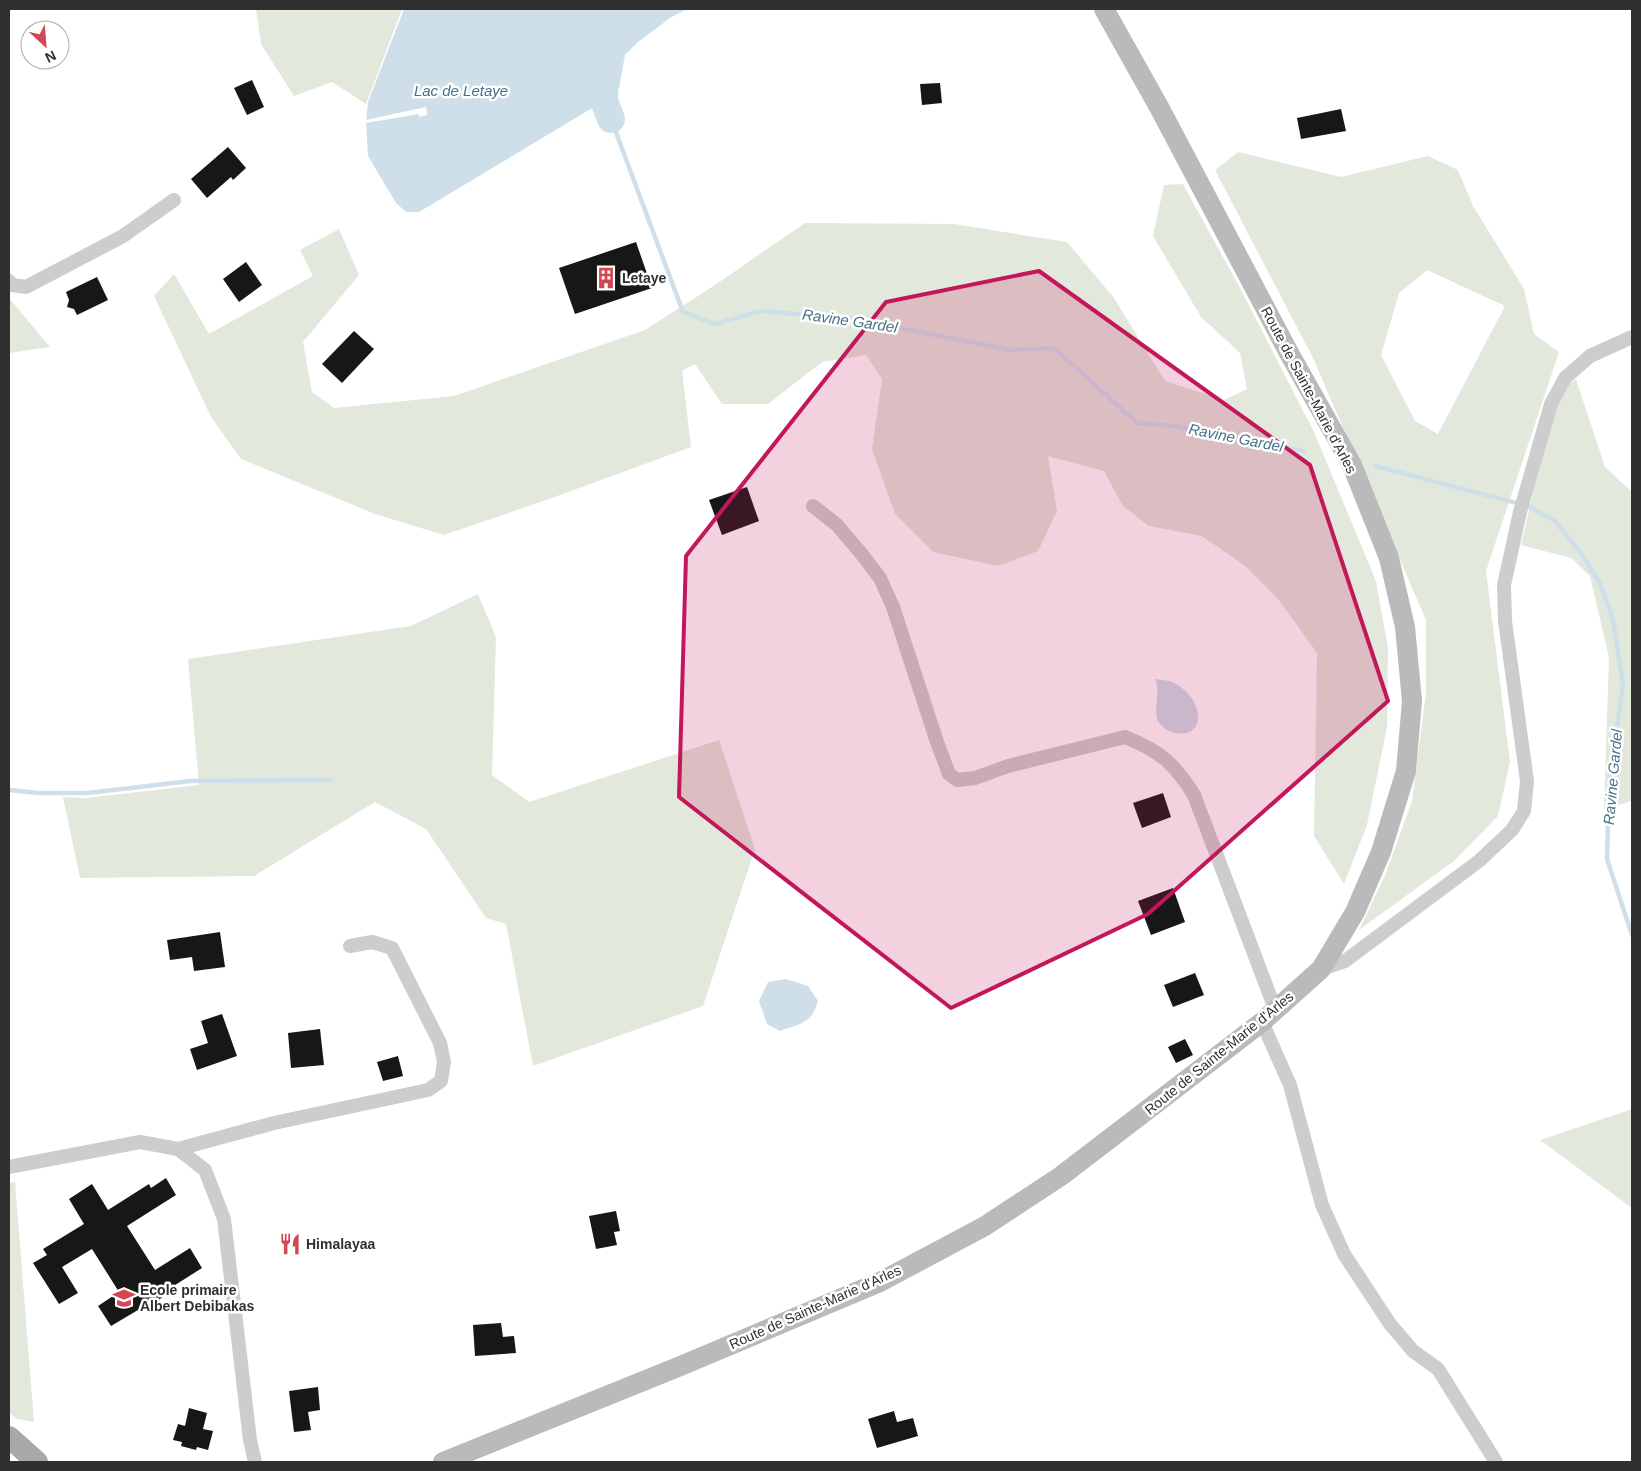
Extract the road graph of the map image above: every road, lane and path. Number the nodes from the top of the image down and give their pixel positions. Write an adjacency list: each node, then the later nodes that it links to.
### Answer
1 (1104, 9): 7 (main road, Route de Sainte-Marie d'Arles)
2 (174, 200): 3 (street)
3 (9, 281)
4 (1632, 337): 7 (street)
5 (813, 506): 8 (street)
6 (350, 946): 9 (street)
7 (1321, 969): 8 (main road, Route de Sainte-Marie d'Arles)
8 (1268, 1016): 14 (main road, Route de Sainte-Marie d'Arles); 15 (street)
9 (178, 1148): 10 (street); 13 (street)
10 (9, 1167)
11 (9, 1438): 12 (main road)
12 (37, 1462)
13 (255, 1462)
14 (443, 1462)
15 (1496, 1462)

